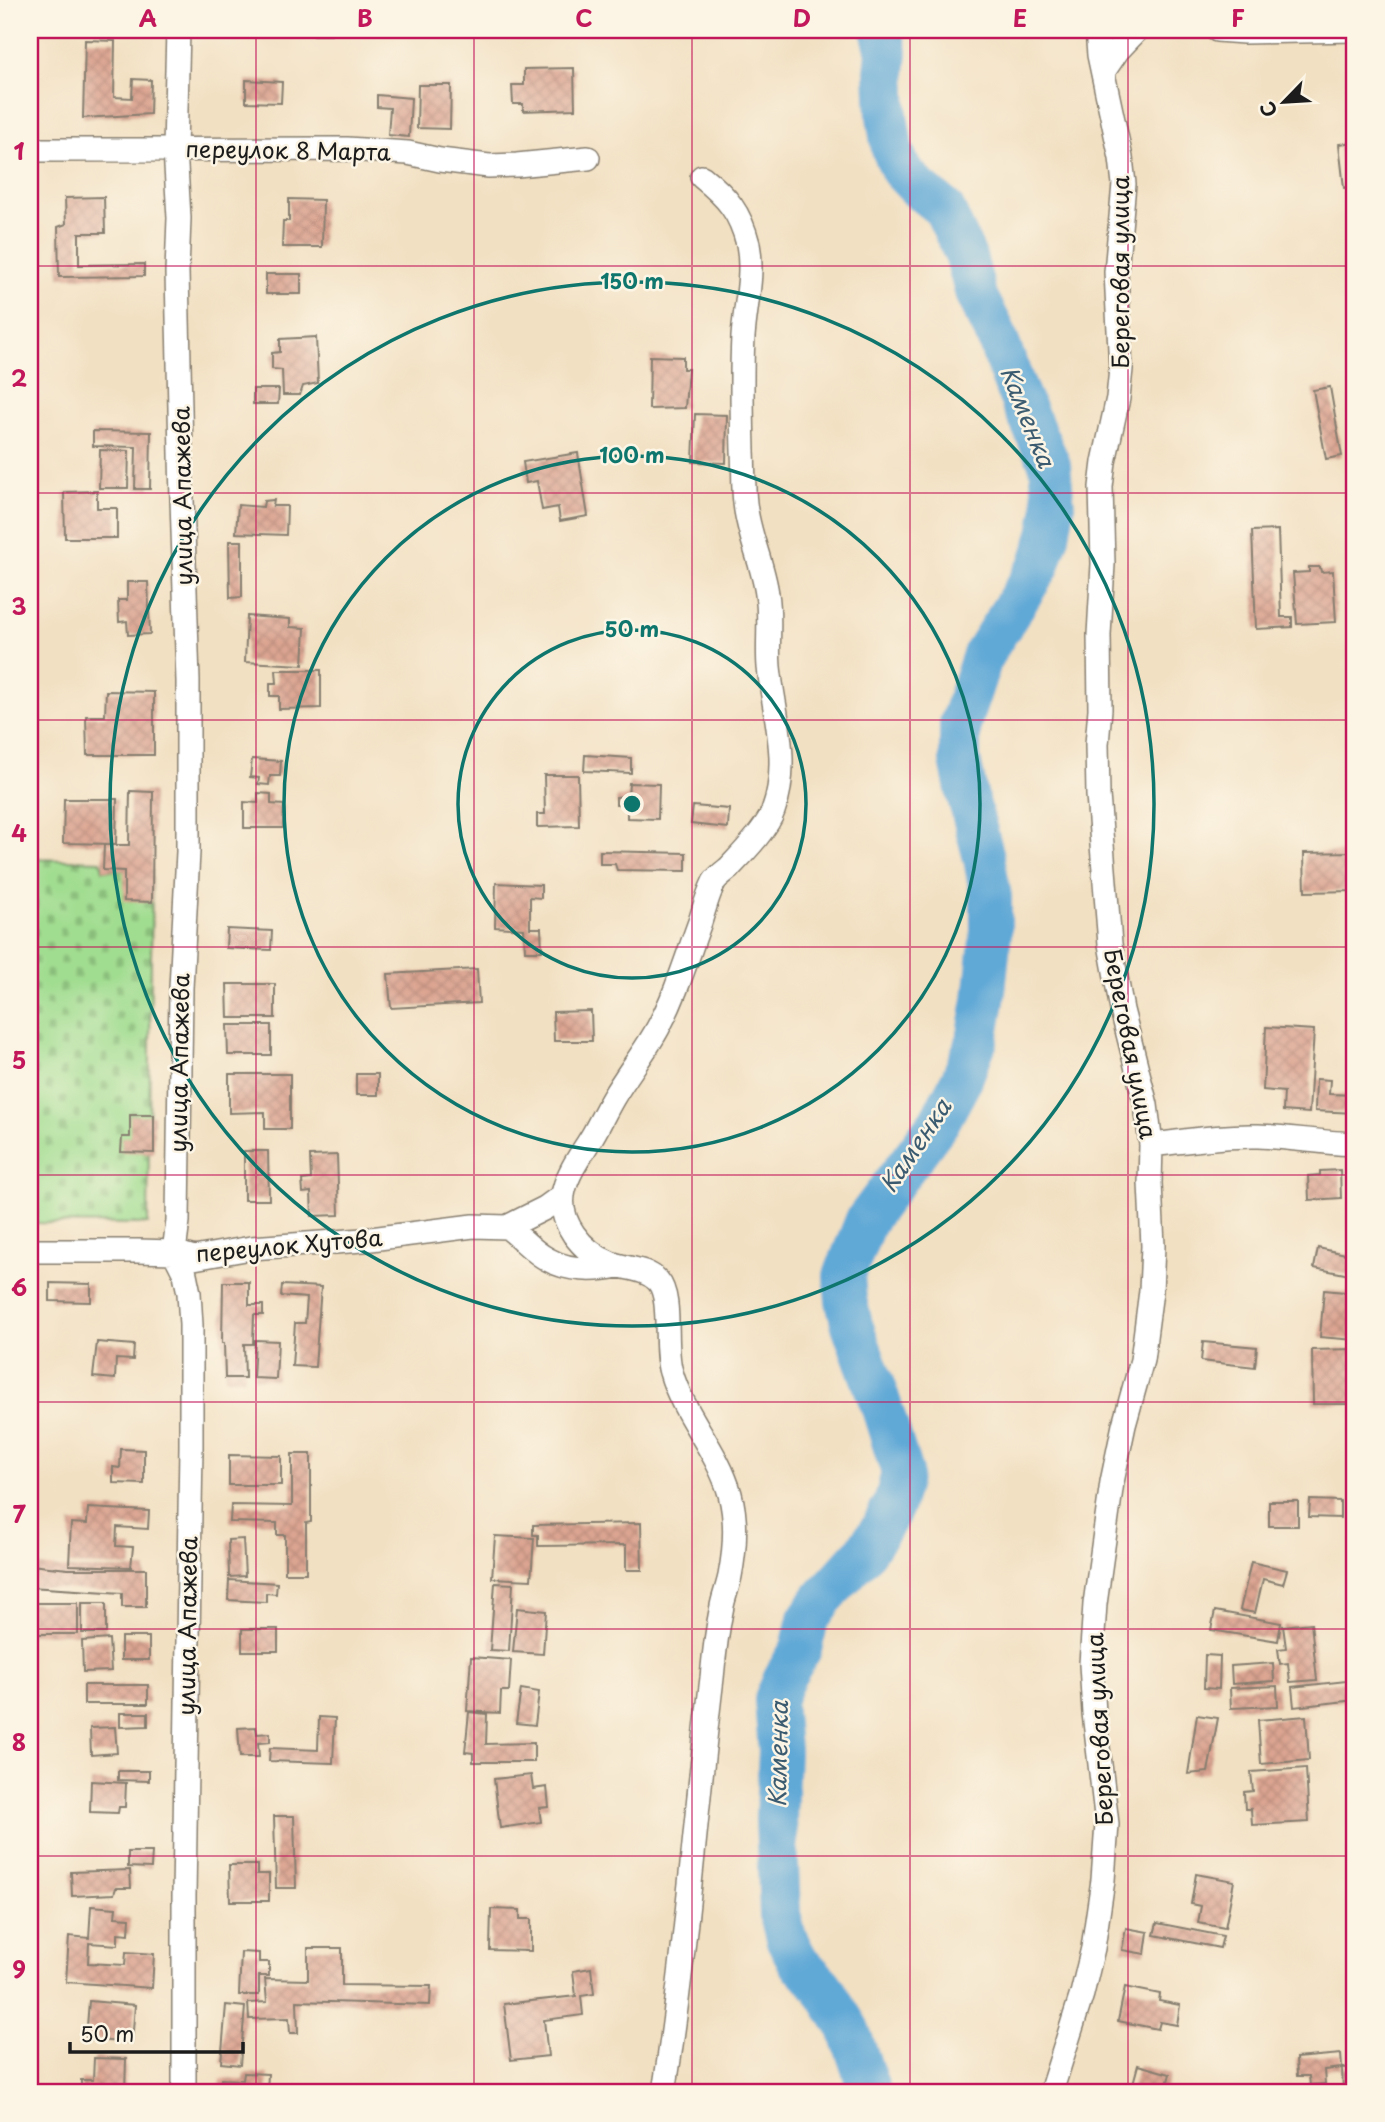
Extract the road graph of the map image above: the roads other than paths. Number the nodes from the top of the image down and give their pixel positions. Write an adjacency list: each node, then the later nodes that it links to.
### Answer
1 (178, 30): 7 (street, улица Апажева)
2 (1097, 30): 6 (street, Береговая улица)
3 (1137, 30): 6 (street)
4 (1217, 30): 5 (street)
5 (1355, 30)
6 (1103, 72): 12 (street, Береговая улица)
7 (175, 149): 8 (street, переулок 8 Марта); 9 (street, переулок 8 Марта); 16 (street, улица Апажева)
8 (30, 150)
9 (588, 158)
10 (702, 177): 13 (street)
11 (1355, 1144): 12 (street)
12 (1151, 1145): 20 (street, Береговая улица)
13 (563, 1195): 14 (street); 17 (street)
14 (507, 1227): 16 (street, переулок Хутова); 17 (street)
15 (30, 1251): 16 (street, переулок Хутова)
16 (174, 1252): 18 (street, улица Апажева)
17 (619, 1266): 19 (street)
18 (184, 2092)
19 (664, 2092)
20 (1051, 2092)

